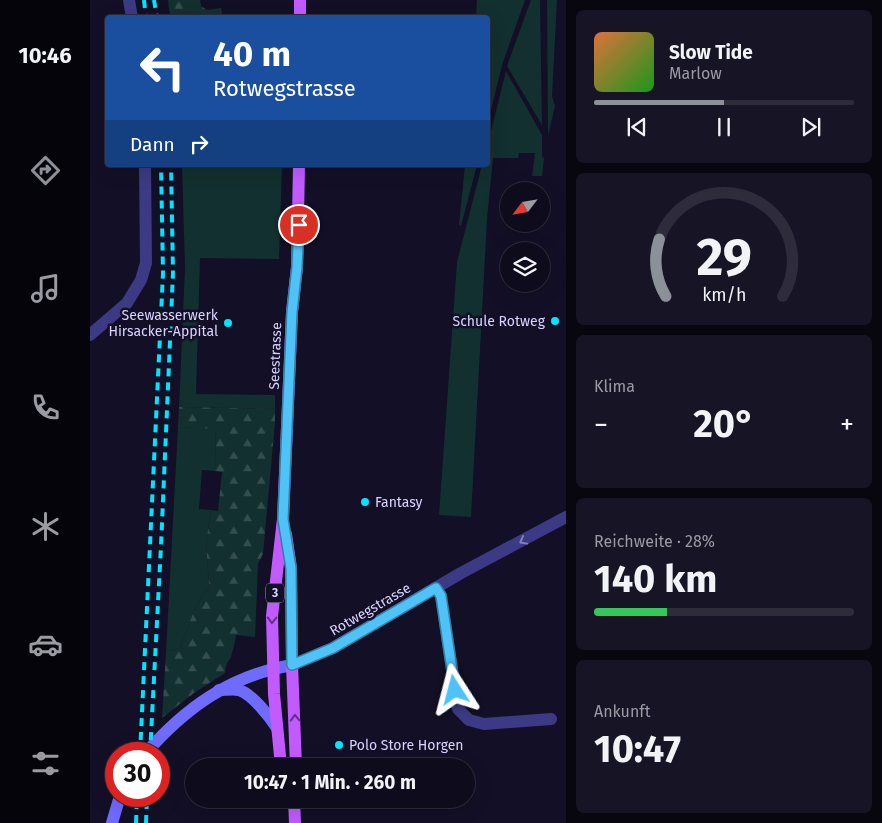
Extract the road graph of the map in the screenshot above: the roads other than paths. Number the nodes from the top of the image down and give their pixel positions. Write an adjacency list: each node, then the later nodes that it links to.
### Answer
1 (129, 0): 3 (street)
2 (300, 0): 4 (main road)
3 (132, 15)
4 (300, 15)
5 (145, 167): 7 (street)
6 (299, 167): 9 (main road, Seestrasse / 3)
7 (90, 335)
8 (566, 517): 10 (street, Rotwegstrasse, one-way to 10)
9 (283, 519): 11 (main road, Seestrasse / 3); 12 (main road, Seestrasse / 3, one-way to 12)
10 (436, 588): 11 (street, Rotwegstrasse); 14 (street)
11 (292, 665): 12 (street); 18 (main road, Seestrasse / 3, one-way to 11)
12 (273, 668): 13 (street); 15 (main road, Seestrasse / 3)
13 (219, 690): 15 (street); 16 (street)
14 (551, 719)
15 (277, 728): 17 (main road, Seestrasse / 3)
16 (156, 742)
17 (280, 758)
18 (296, 758)
19 (117, 807): 21 (street)
20 (293, 808): 22 (main road)
21 (112, 823)
22 (295, 823)

